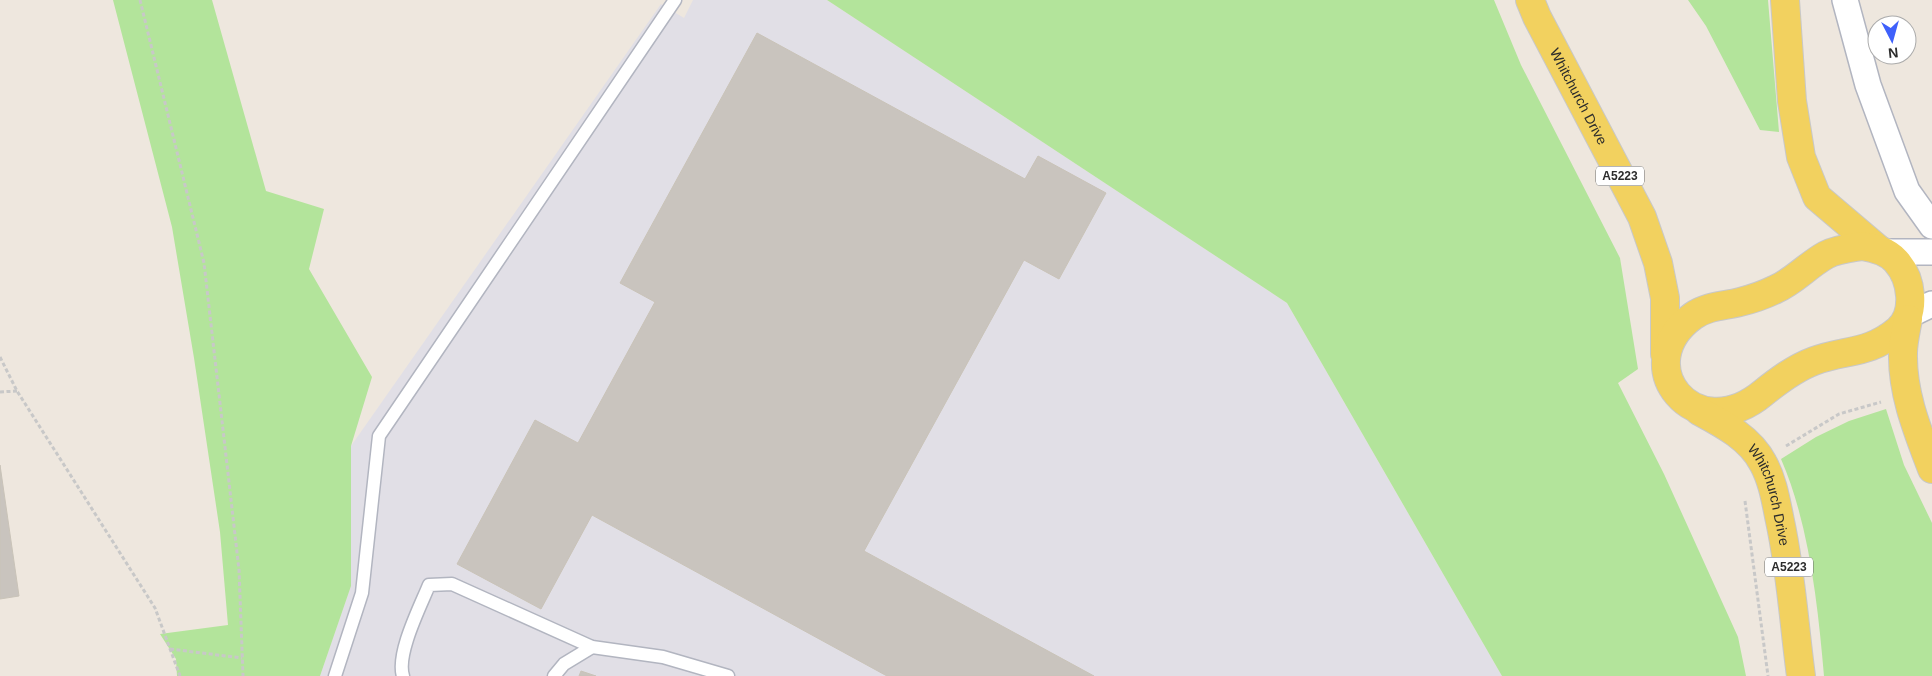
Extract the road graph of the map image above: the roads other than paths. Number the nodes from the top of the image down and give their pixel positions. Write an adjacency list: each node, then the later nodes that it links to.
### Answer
1 (676, 0): 13 (lane)
2 (1530, 0): 9 (main road, Whitchurch Drive / A5223)
3 (1786, 0): 6 (main road)
4 (1844, 0): 5 (street)
5 (1932, 226)
6 (1880, 250): 7 (street); 8 (main road); 9 (main road)
7 (1932, 252)
8 (1916, 312): 10 (main road); 11 (main road)
9 (1666, 366): 10 (main road, Whitchurch Drive)
10 (1691, 407): 17 (main road, Whitchurch Drive / A5223)
11 (1932, 469)
12 (592, 647): 14 (lane); 15 (lane); 16 (lane)
13 (335, 676)
14 (403, 676)
15 (554, 676)
16 (728, 676)
17 (1801, 676)

